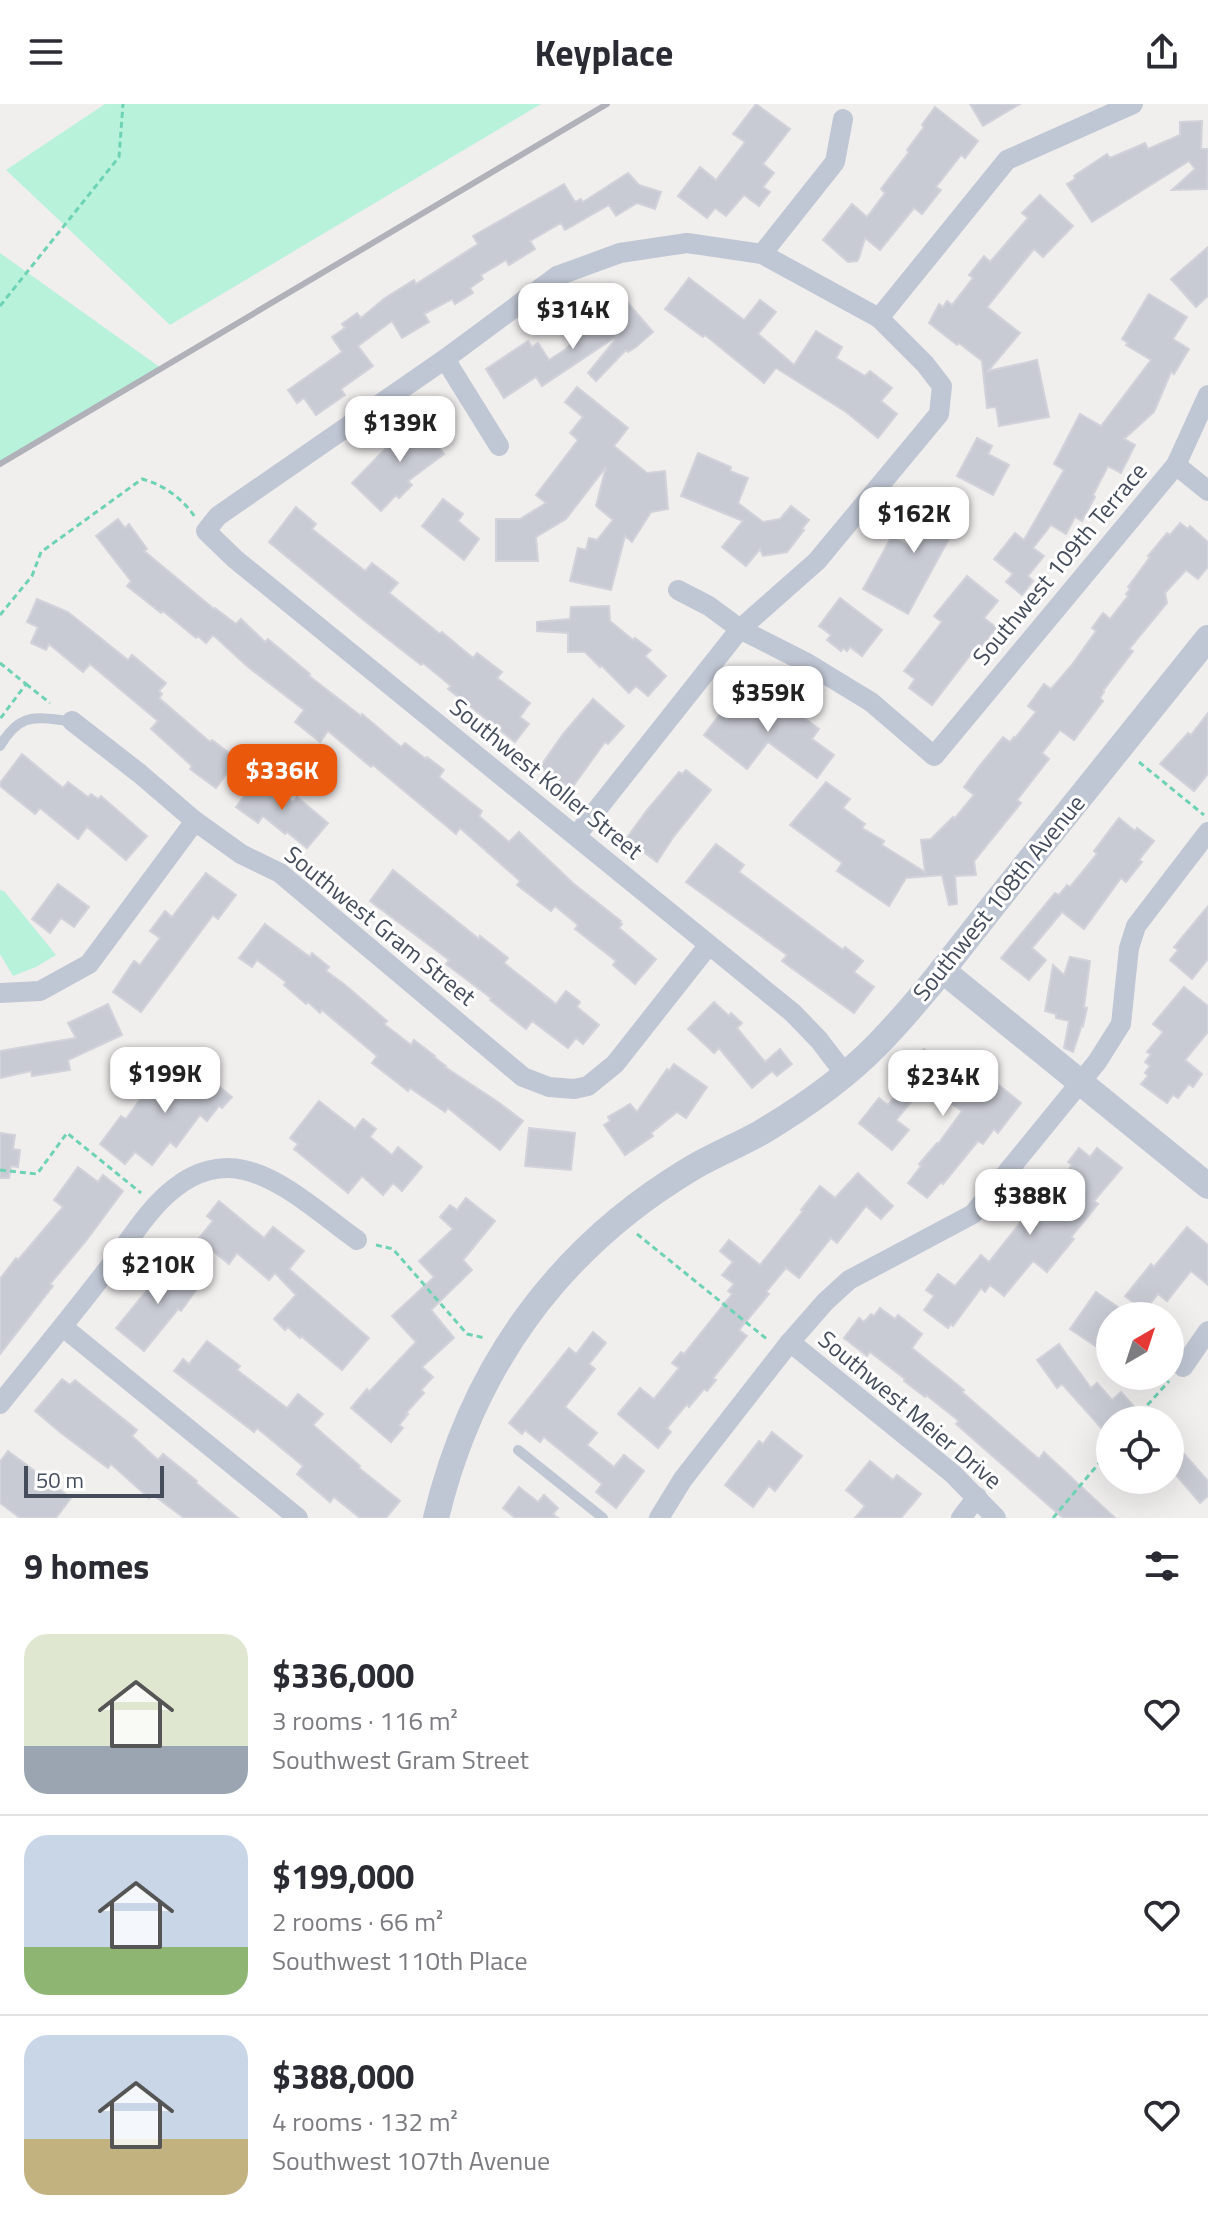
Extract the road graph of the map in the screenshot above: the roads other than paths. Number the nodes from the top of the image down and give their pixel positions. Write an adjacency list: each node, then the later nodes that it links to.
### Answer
1 (1133, 104): 4 (street)
2 (843, 119): 3 (street)
3 (762, 254): 4 (street); 5 (street)
4 (879, 318): 11 (street)
5 (445, 359): 7 (street); 17 (street, Southwest Koller Street)
6 (1208, 395): 8 (street, Southwest 109th Terrace)
7 (499, 446)
8 (1176, 465): 9 (street); 11 (street, Southwest 109th Terrace)
9 (1208, 491)
10 (678, 590): 11 (street)
11 (740, 629): 17 (street)
12 (1208, 638): 19 (street, Southwest 108th Avenue)
13 (72, 721): 14 (lane); 15 (street, Southwest Gram Street)
14 (0, 746)
15 (195, 821): 18 (street, Southwest Gram Street); 20 (street)
16 (1208, 832): 22 (street)
17 (576, 836): 18 (street, Southwest Koller Street)
18 (708, 946): 21 (street, Southwest Koller Street)
19 (942, 970): 21 (street, Southwest 108th Avenue); 22 (street)
20 (0, 993)
21 (845, 1074): 33 (street, Southwest 108th Avenue)
22 (1081, 1082): 23 (street); 27 (street)
23 (1208, 1186)
24 (357, 1240): 25 (street)
25 (63, 1327): 29 (street); 32 (street)
26 (1208, 1331): 28 (street)
27 (786, 1347): 31 (street, Southwest Meier Drive); 35 (street)
28 (1184, 1366)
29 (0, 1404)
30 (518, 1450): 34 (lane)
31 (977, 1497): 36 (street); 37 (street, Southwest Meier Drive)
32 (298, 1518)
33 (436, 1518)
34 (603, 1518)
35 (659, 1518)
36 (961, 1518)
37 (996, 1518)

